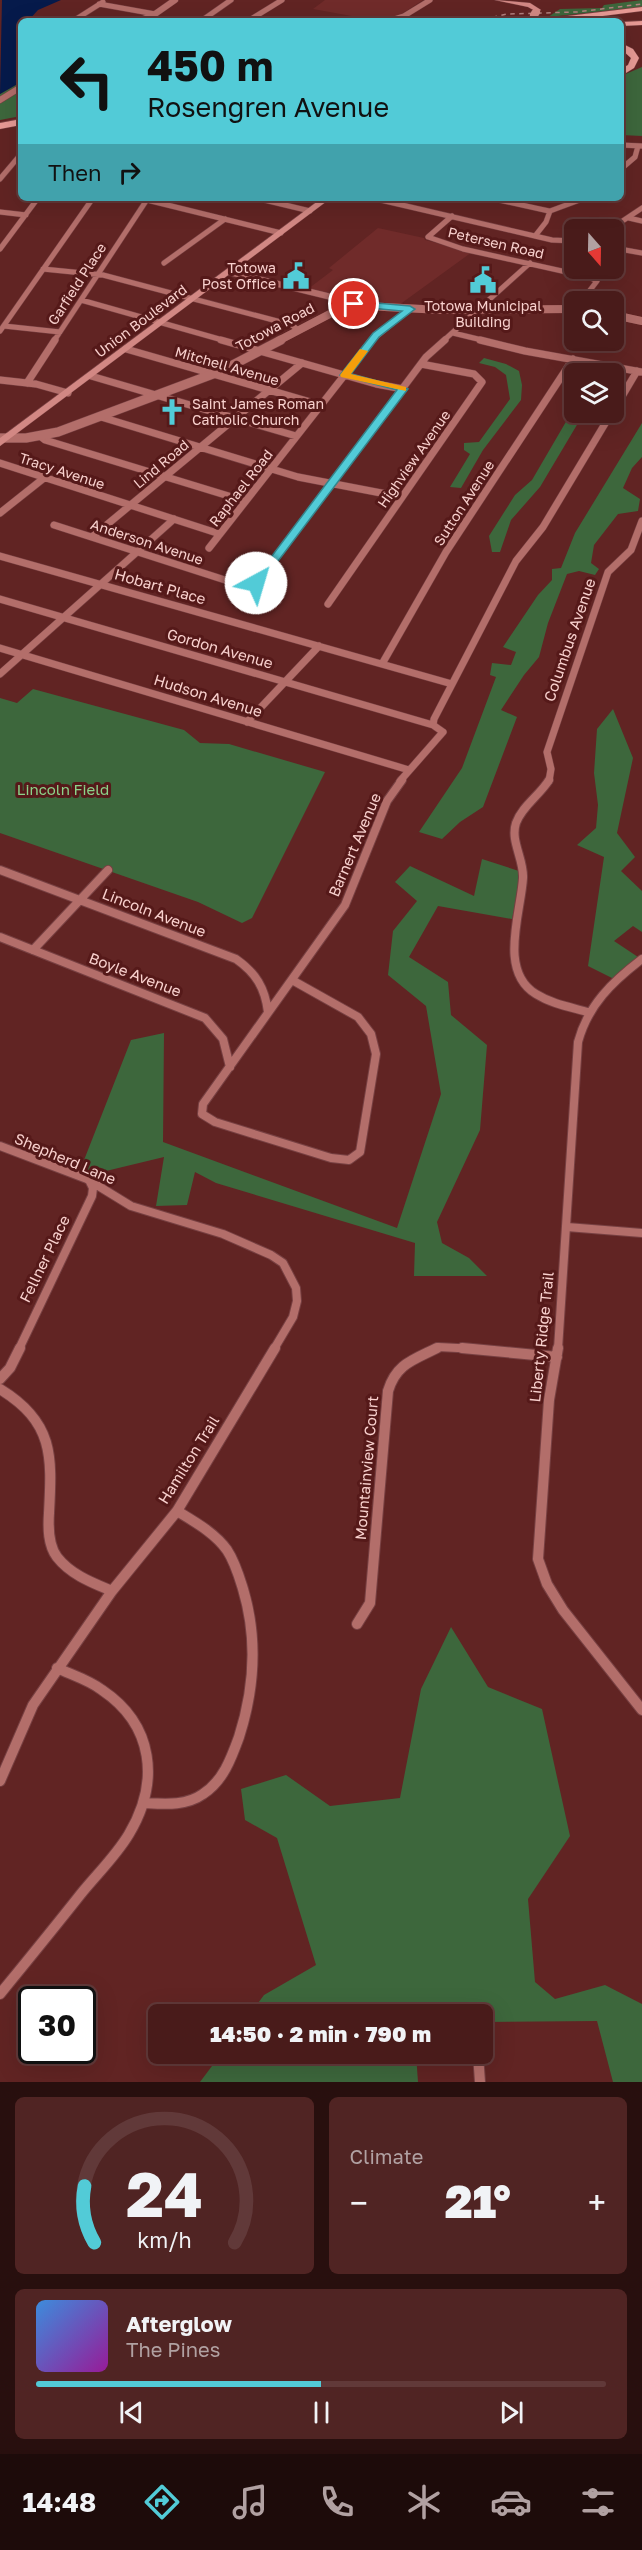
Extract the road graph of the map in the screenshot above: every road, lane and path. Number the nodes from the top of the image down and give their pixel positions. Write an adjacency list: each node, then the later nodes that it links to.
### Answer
1 (107, 0): 9 (street)
2 (175, 0): 11 (street)
3 (231, 0): 15 (street)
4 (282, 0): 16 (street)
5 (430, 0): 17 (street)
6 (499, 0): 12 (main road)
7 (508, 0): 8 (main road)
8 (533, 0)
9 (99, 4): 11 (street); 13 (street)
10 (642, 9): 12 (highway)
11 (155, 14): 14 (street)
12 (539, 14)
13 (78, 18)
14 (146, 18)
15 (205, 18)
16 (253, 18)
17 (398, 18)
18 (642, 24): 19 (highway)
19 (624, 25)
20 (624, 31): 21 (highway)
21 (642, 31)
22 (624, 47): 23 (highway)
23 (624, 71)
24 (18, 89): 25 (street)
25 (0, 100)
26 (18, 123): 27 (highway)
27 (0, 126)
28 (18, 129): 29 (highway)
29 (0, 132)
30 (624, 145): 31 (street)
31 (640, 146): 33 (street)
32 (18, 158): 34 (street)
33 (624, 166)
34 (0, 179)
35 (36, 201): 48 (street)
36 (91, 201): 62 (street)
37 (147, 201): 64 (street, Garfield Place)
38 (156, 201): 51 (street)
39 (268, 201): 45 (street)
40 (323, 201): 45 (main road, Union Boulevard)
41 (385, 201): 49 (street)
42 (503, 201): 47 (street)
43 (577, 201): 47 (street)
44 (642, 208): 50 (street)
45 (310, 211): 54 (main road, Union Boulevard)
46 (0, 212): 48 (street)
47 (549, 212): 55 (street)
48 (26, 215): 57 (street)
49 (452, 216): 55 (street); 61 (street, Petersen Road)
50 (629, 218): 52 (street); 53 (street)
51 (225, 219): 54 (street); 60 (street)
52 (624, 221)
53 (642, 221)
54 (281, 233): 63 (main road, Union Boulevard)
55 (535, 236): 56 (street)
56 (564, 241)
57 (0, 249)
58 (624, 250): 59 (street)
59 (642, 254)
60 (165, 263)
61 (530, 263): 65 (street, Petersen Road); 71 (street)
62 (43, 268): 64 (street); 75 (street)
63 (229, 272): 66 (main road, Union Boulevard); 68 (street)
64 (98, 274): 66 (street); 67 (street, Garfield Place)
65 (589, 291)
66 (194, 298): 74 (main road, Union Boulevard); 76 (street)
67 (81, 300): 74 (street); 77 (street, Garfield Place)
68 (360, 304): 69 (main road, Totowa Road); 76 (main road, Totowa Road)
69 (410, 309): 71 (main road, Totowa Road); 86 (street, Raphael Road)
70 (564, 309): 71 (main road, Totowa Road)
71 (478, 310): 78 (street)
72 (624, 316): 73 (main road)
73 (640, 318)
74 (161, 323): 79 (main road, Union Boulevard); 80 (street)
75 (2, 329): 77 (street)
76 (298, 330): 80 (main road, Totowa Road)
77 (60, 332): 89 (street, Garfield Place)
78 (453, 333): 81 (street); 83 (street)
79 (126, 349): 85 (street, Mitchell Avenue); 87 (main road, Union Boulevard)
80 (258, 351): 82 (street); 85 (main road, Totowa Road)
81 (573, 359): 84 (street); 127 (street, Sutton Avenue)
82 (302, 363): 86 (street); 91 (street, Lind Road)
83 (421, 364): 90 (street); 108 (street, Highview Avenue)
84 (640, 371): 94 (street, Barnert Avenue)
85 (213, 374): 91 (street, Mitchell Avenue); 93 (main road, Totowa Road)
86 (345, 375): 90 (street); 95 (street, Raphael Road)
87 (91, 376): 92 (main road, Union Boulevard); 93 (street)
88 (0, 380): 89 (street)
89 (27, 383): 92 (street)
90 (403, 389): 107 (street)
91 (269, 390): 95 (street, Mitchell Avenue); 97 (street, Lind Road)
92 (68, 393): 101 (main road, Union Boulevard)
93 (159, 395): 96 (main road, Totowa Road); 97 (street)
94 (624, 395)
95 (321, 405): 100 (street, Raphael Road)
96 (101, 417): 99 (main road, Totowa Road); 102 (street)
97 (236, 418): 100 (street); 102 (street, Lind Road)
98 (606, 423): 130 (street, Barnert Avenue)
99 (40, 436): 101 (main road, Totowa Road); 105 (street)
100 (296, 436): 104 (street, Raphael Road)
101 (3, 440)
102 (201, 447): 104 (street); 105 (street, Lind Road)
103 (0, 463): 106 (street, Tracy Avenue)
104 (271, 468): 107 (street); 109 (street, Raphael Road)
105 (164, 476): 109 (street); 110 (street, Lind Road)
106 (45, 478): 110 (street, Tracy Avenue); 111 (street)
107 (332, 483): 108 (street); 118 (street, Anderson Avenue)
108 (402, 497): 122 (street, Highview Avenue)
109 (245, 501): 115 (street, Raphael Road)
110 (130, 505): 112 (street, Tracy Avenue); 116 (street, Lind Road)
111 (0, 513)
112 (174, 519): 115 (street, Tracy Avenue); 118 (street)
113 (642, 521): 142 (street, Columbus Avenue)
114 (54, 525): 116 (street, Anderson Avenue)
115 (220, 534): 117 (street, Raphael Road)
116 (92, 537): 118 (street, Anderson Avenue)
117 (209, 548)
118 (136, 551): 120 (street)
119 (0, 556): 120 (street, Hobart Place)
120 (99, 584): 123 (street); 124 (street, Hobart Place)
121 (0, 599): 123 (street, Gordon Avenue)
122 (328, 604)
123 (63, 617): 126 (street); 129 (street, Gordon Avenue)
124 (319, 646): 127 (street, Hobart Place); 129 (street)
125 (0, 648): 126 (street, Hudson Avenue)
126 (22, 654): 128 (street); 131 (street, Hudson Avenue)
127 (382, 664): 130 (street, Hobart Place)
128 (0, 674)
129 (285, 682): 131 (street); 132 (street, Gordon Avenue)
130 (452, 684): 132 (street, Barnert Avenue)
131 (247, 722): 133 (street, Hudson Avenue)
132 (433, 725): 133 (street, Barnert Avenue)
133 (409, 770): 140 (street, Barnert Avenue)
134 (0, 870): 136 (street, Lincoln Avenue)
135 (108, 870): 136 (street)
136 (80, 900): 138 (street); 141 (street, Lincoln Avenue)
137 (0, 937): 138 (street, Boyle Avenue)
138 (33, 950): 143 (street, Boyle Avenue)
139 (642, 959): 142 (street, Liberty Ridge Trail)
140 (292, 980): 141 (street, Barnert Avenue); 143 (street, Barnert Avenue)
141 (268, 1012): 143 (street, Barnert Avenue)
142 (588, 1012): 147 (street, Liberty Ridge Trail)
143 (230, 1067)
144 (0, 1146): 145 (street, Shepherd Lane)
145 (90, 1182): 146 (street, Shepherd Lane); 150 (street, Fellner Place)
146 (153, 1211): 152 (street, Hamilton Trail)
147 (567, 1227): 148 (street); 149 (street, Liberty Ridge Trail)
148 (642, 1233)
149 (557, 1357): 154 (street, Mountainview Court); 156 (street, Liberty Ridge Trail)
150 (0, 1379)
151 (0, 1389): 153 (street)
152 (177, 1511): 153 (street, Hamilton Trail); 158 (street)
153 (112, 1591): 155 (street, Hamilton Trail)
154 (357, 1624)
155 (57, 1668): 157 (street, Hamilton Trail); 158 (street)
156 (642, 1711)
157 (0, 1781)
158 (145, 1803): 159 (street)
159 (0, 1994)
160 (479, 2064): 161 (street)
161 (480, 2082)

